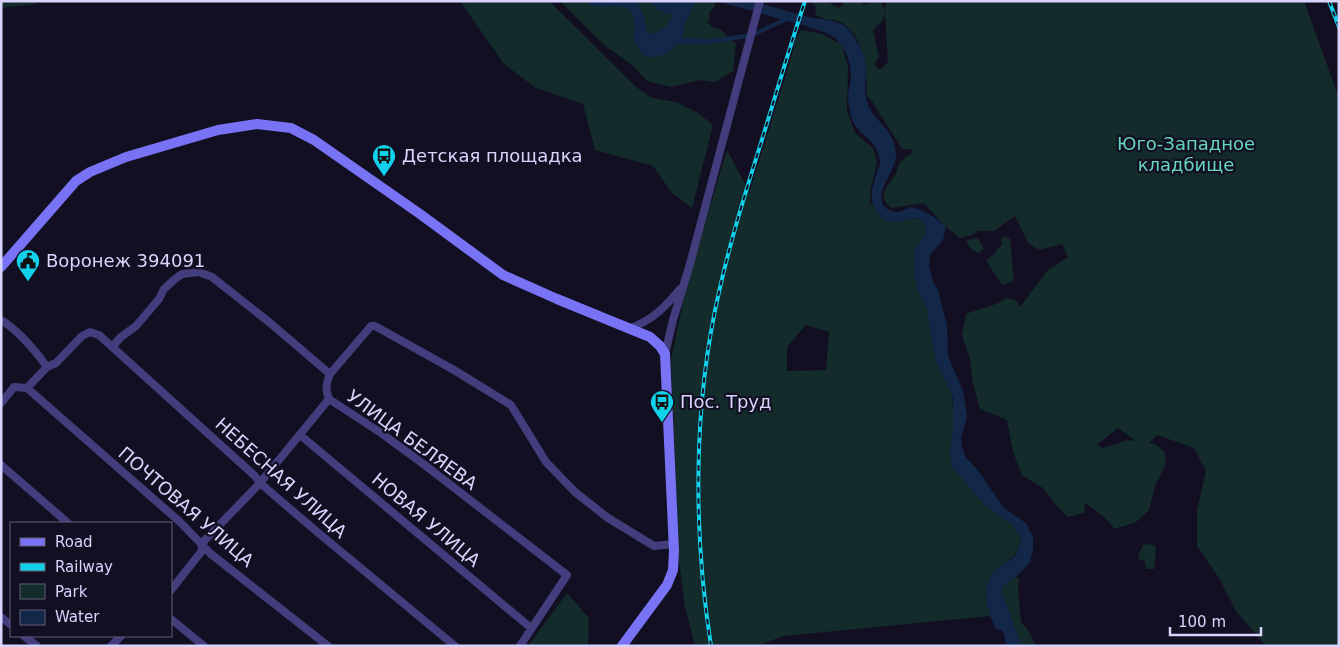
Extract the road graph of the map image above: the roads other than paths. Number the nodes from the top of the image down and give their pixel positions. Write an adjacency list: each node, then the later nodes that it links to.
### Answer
1 (760, 1): 3 (street)
2 (1, 267): 5 (street)
3 (682, 286): 5 (street); 7 (street)
4 (1, 320): 8 (street)
5 (630, 328): 7 (street)
6 (112, 347): 8 (street, НЕБЕСНАЯ УЛИЦА); 9 (street); 15 (street, НЕБЕСНАЯ УЛИЦА)
7 (665, 354): 17 (street)
8 (47, 366): 10 (street)
9 (330, 374): 11 (street, УЛИЦА БЕЛЯЕВА); 17 (street)
10 (27, 388): 12 (street); 18 (street, ПОЧТОВАЯ УЛИЦА)
11 (329, 399): 13 (street); 21 (street, УЛИЦА БЕЛЯЕВА)
12 (1, 402)
13 (300, 435): 15 (street); 21 (street, НОВАЯ УЛИЦА)
14 (1, 465): 16 (street)
15 (260, 483): 18 (street); 26 (street, НЕБЕСНАЯ УЛИЦА)
16 (67, 522)
17 (673, 544): 28 (street)
18 (203, 546): 19 (street); 25 (street, ПОЧТОВАЯ УЛИЦА)
19 (172, 589)
20 (172, 620): 24 (street)
21 (532, 628): 27 (street)
22 (25, 637): 23 (street)
23 (37, 646)
24 (204, 646)
25 (328, 646)
26 (455, 646)
27 (520, 646)
28 (622, 646)

